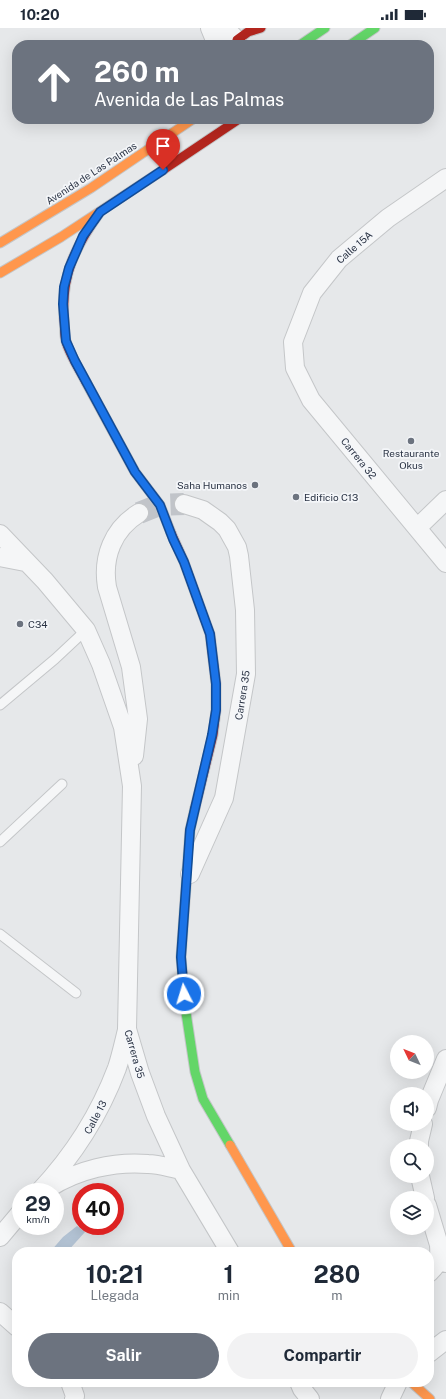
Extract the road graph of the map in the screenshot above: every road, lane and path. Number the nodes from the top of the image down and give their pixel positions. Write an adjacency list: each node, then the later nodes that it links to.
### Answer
1 (210, 28): 6 (street)
2 (261, 28): 5 (street)
3 (325, 28): 7 (street)
4 (375, 28): 8 (street)
5 (233, 38)
6 (215, 40)
7 (307, 40)
8 (357, 40)
9 (186, 124): 13 (street, Avenida de Las Palmas)
10 (232, 124): 12 (street)
11 (446, 178): 15 (street, Calle 15A)
12 (100, 212): 14 (street); 29 (street, Carrera 35)
13 (0, 243)
14 (0, 273)
15 (293, 342): 19 (street, Carrera 32)
16 (446, 500): 19 (street)
17 (184, 504): 29 (street, Carrera 35)
18 (139, 513): 27 (street, Carrera 35)
19 (417, 528): 23 (street, Carrera 32)
20 (0, 534): 22 (street, Carrera 35)
21 (0, 557): 22 (street)
22 (25, 562): 24 (street, Carrera 35)
23 (446, 564)
24 (86, 630): 25 (lane); 27 (street, Carrera 35)
25 (0, 705)
26 (62, 784): 28 (lane)
27 (132, 786): 32 (street, Carrera 35)
28 (0, 842)
29 (186, 882): 43 (street, Carrera 35)
30 (0, 934): 31 (lane)
31 (76, 993)
32 (127, 1029): 35 (street, Carrera 35); 36 (street, Calle 13)
33 (446, 1059): 34 (street)
34 (434, 1088)
35 (181, 1170): 37 (street); 42 (street, Carrera 35)
36 (47, 1183)
37 (56, 1183)
38 (12, 1223): 40 (street)
39 (434, 1228): 41 (street)
40 (0, 1237)
41 (439, 1245): 44 (street); 45 (street)
42 (227, 1247)
43 (289, 1247)
44 (446, 1263)
45 (434, 1268)
46 (0, 1312): 47 (street)
47 (12, 1323)
48 (446, 1340): 49 (street)
49 (434, 1349)
50 (301, 1387): 53 (street)
51 (396, 1387): 54 (street)
52 (417, 1387): 55 (street)
53 (310, 1399)
54 (390, 1399)
55 (430, 1399)

